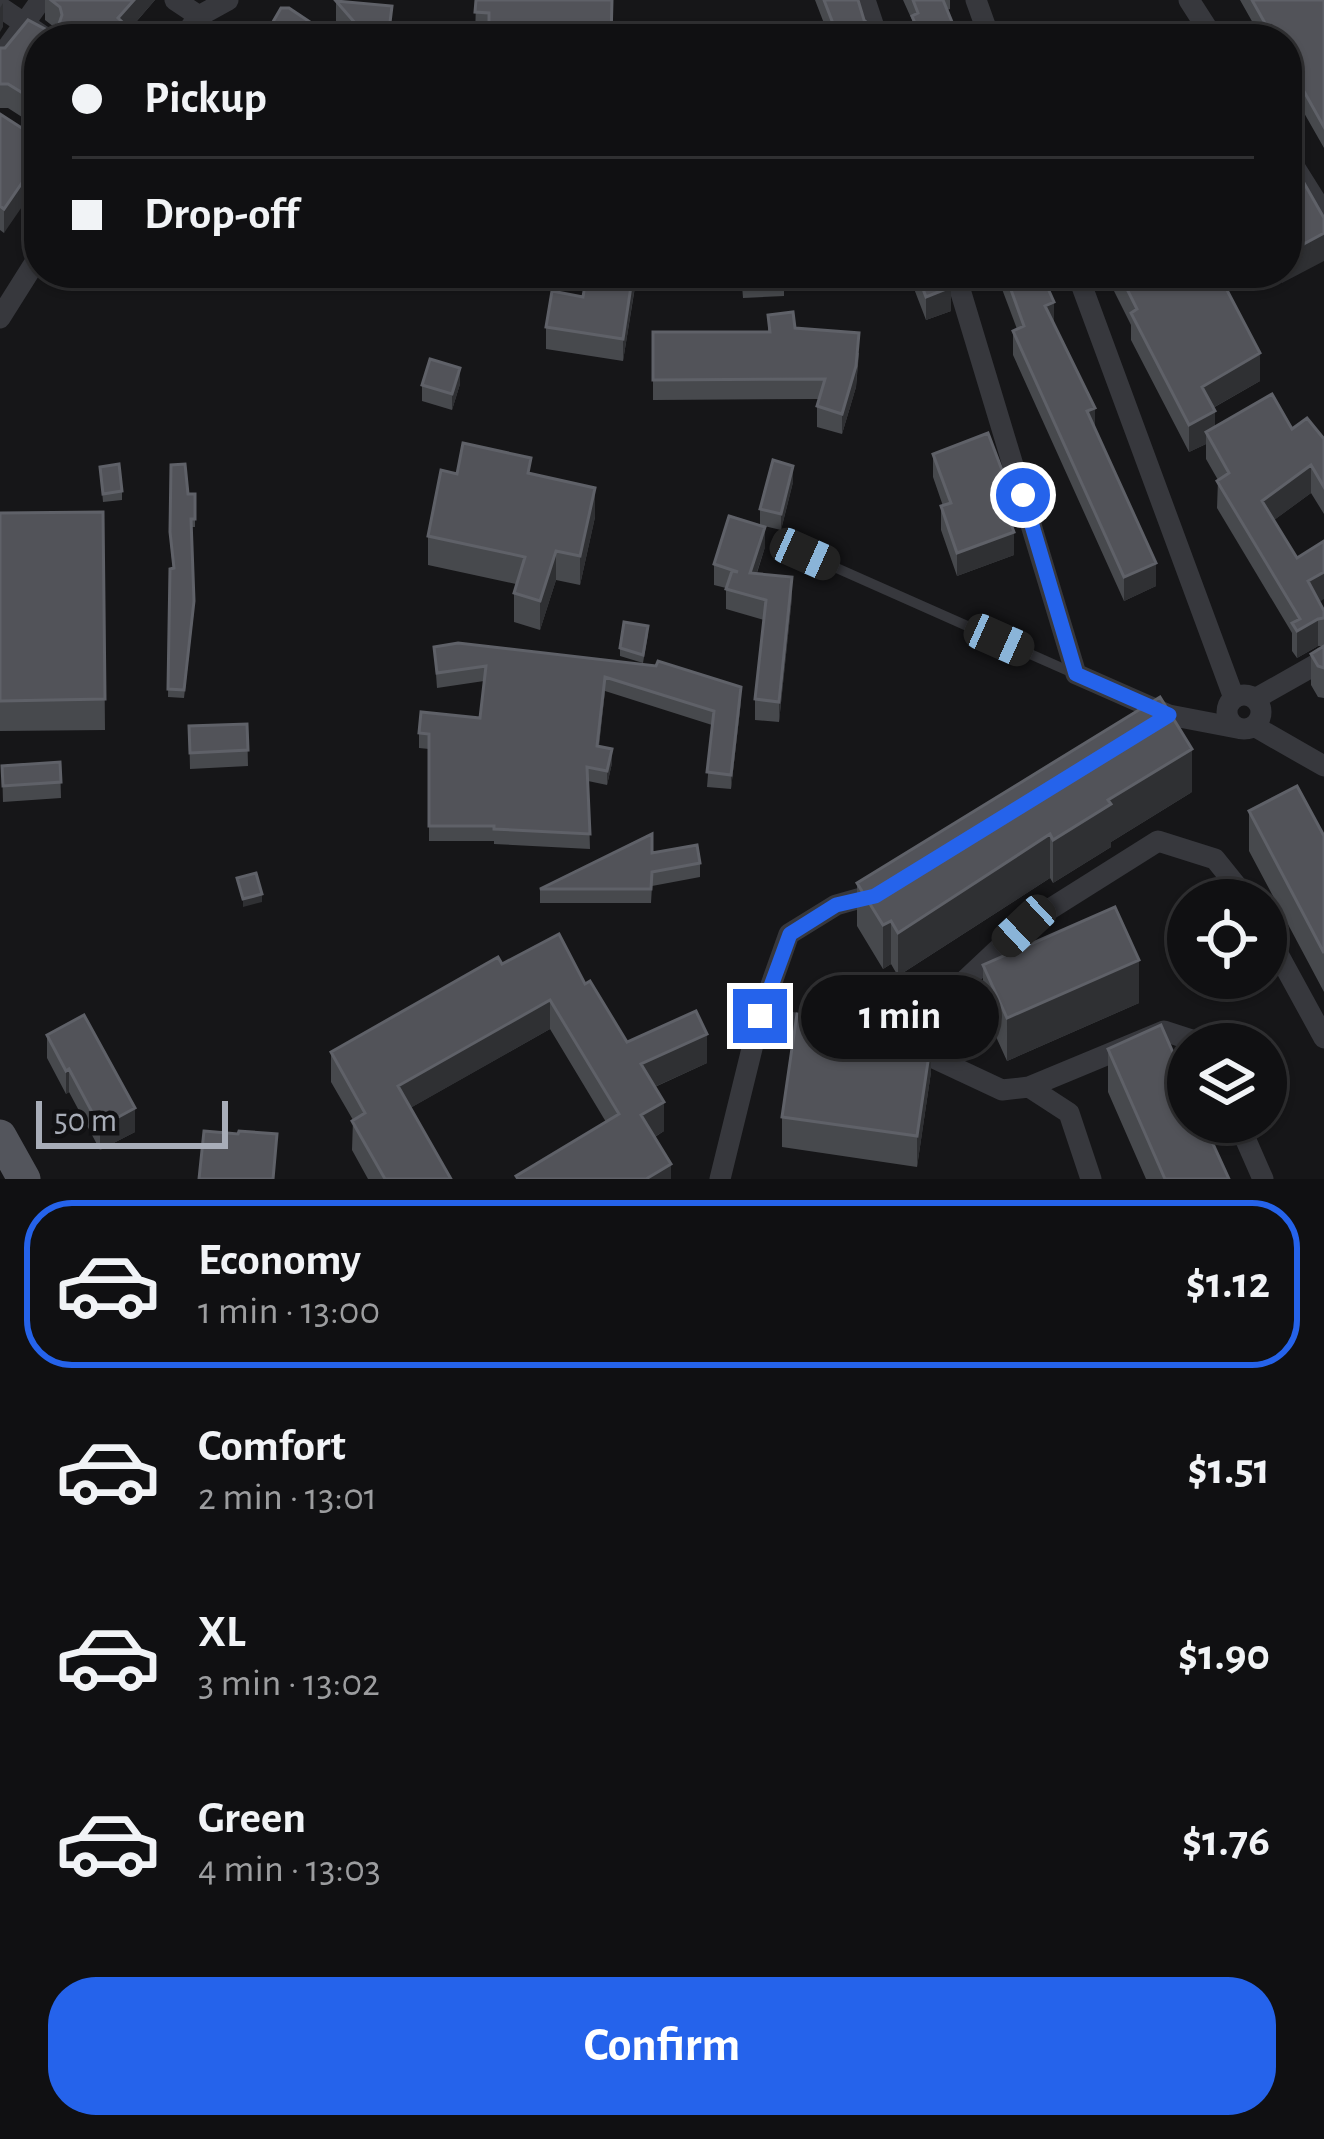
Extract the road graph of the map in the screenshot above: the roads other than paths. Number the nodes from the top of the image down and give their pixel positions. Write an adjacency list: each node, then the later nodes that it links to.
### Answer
1 (41, 0): 6 (street)
2 (175, 0): 5 (street)
3 (228, 0): 5 (street)
4 (0, 7): 6 (street)
5 (199, 16): 7 (street)
6 (24, 24): 8 (street)
7 (193, 24)
8 (0, 58)
9 (1302, 179): 10 (street)
10 (1324, 214)
11 (960, 288): 17 (street)
12 (1082, 288): 18 (street)
13 (7, 291): 14 (street)
14 (0, 318)
15 (805, 554): 17 (lane)
16 (1324, 661): 18 (street)
17 (1076, 674): 19 (street)
18 (1244, 698): 20 (street)
19 (1169, 715): 20 (street); 21 (street)
20 (1246, 727): 22 (street)
21 (1143, 728)
22 (1316, 762): 23 (street)
23 (1324, 788)
24 (1232, 879): 31 (street)
25 (895, 884): 27 (street)
26 (1287, 970): 30 (street)
27 (760, 1016): 29 (street); 35 (street)
28 (1167, 1032): 31 (street)
29 (846, 1033)
30 (1324, 1038)
31 (1029, 1087): 36 (street)
32 (0, 1136): 34 (main road)
33 (1247, 1143): 37 (street)
34 (24, 1179)
35 (720, 1179)
36 (1091, 1179)
37 (1263, 1179)

